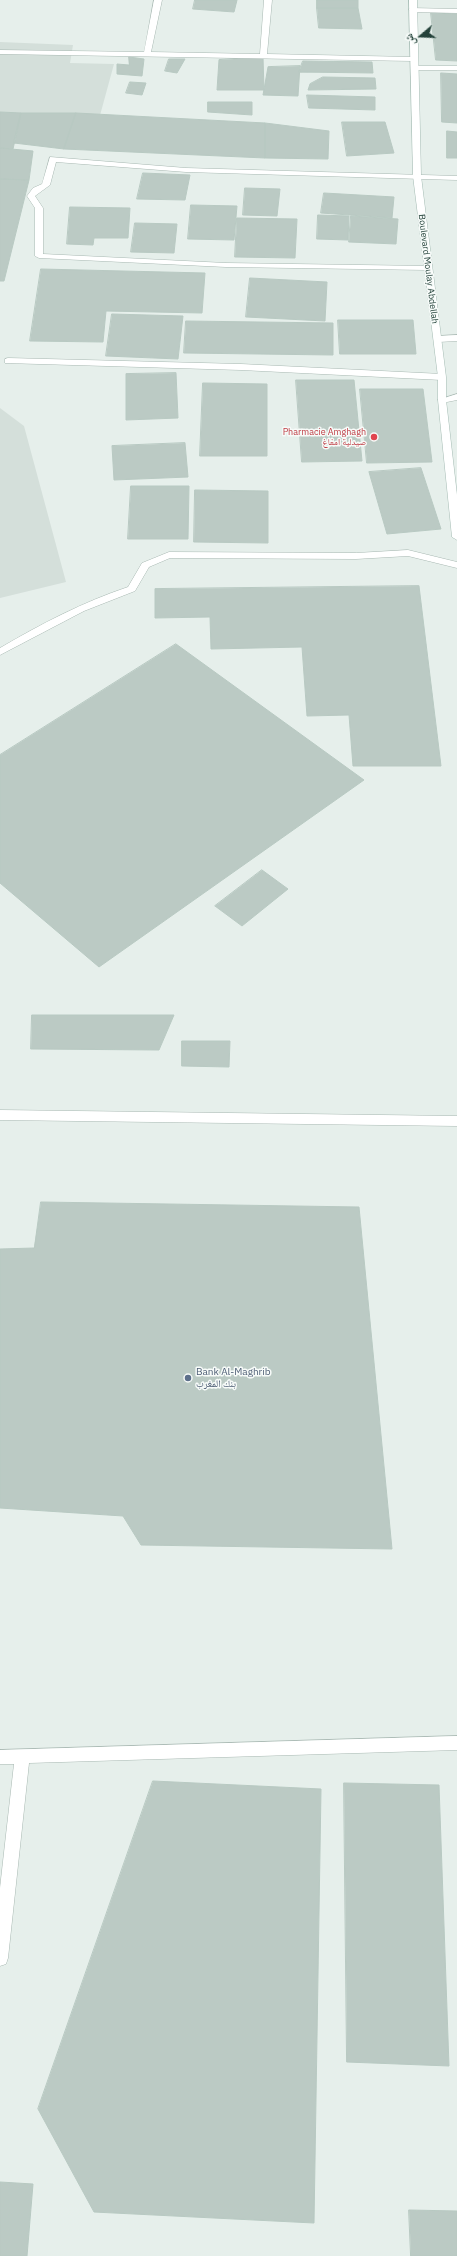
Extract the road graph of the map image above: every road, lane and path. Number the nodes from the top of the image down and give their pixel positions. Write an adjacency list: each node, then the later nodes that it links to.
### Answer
1 (152, 0): 2 (street)
2 (158, 0): 8 (street)
3 (268, 0): 9 (street)
4 (413, 0): 5 (street, Boulevard Moulay Abdellah)
5 (414, 10): 6 (street); 10 (street, Boulevard Moulay Abdellah)
6 (457, 11)
7 (0, 52): 8 (street)
8 (147, 54): 9 (street)
9 (263, 57): 10 (street)
10 (414, 64): 11 (street); 12 (street, Boulevard Moulay Abdellah)
11 (457, 68)
12 (417, 176): 13 (street); 14 (street, Boulevard Moulay Abdellah); 14 (street)
13 (457, 178)
14 (428, 268): 16 (street, Boulevard Moulay Abdellah)
15 (457, 338): 16 (street)
16 (438, 339): 18 (street, Boulevard Moulay Abdellah)
17 (8, 361): 18 (street)
18 (442, 377): 20 (street, Boulevard Moulay Abdellah)
19 (457, 397): 20 (street)
20 (442, 400): 21 (street, Boulevard Moulay Abdellah)
21 (457, 537)
22 (457, 565): 23 (street)
23 (0, 652)
24 (0, 1115): 25 (street)
25 (457, 1122)
26 (457, 1744): 27 (street)
27 (22, 1757): 28 (street); 29 (street)
28 (0, 1758)
29 (0, 1958)

